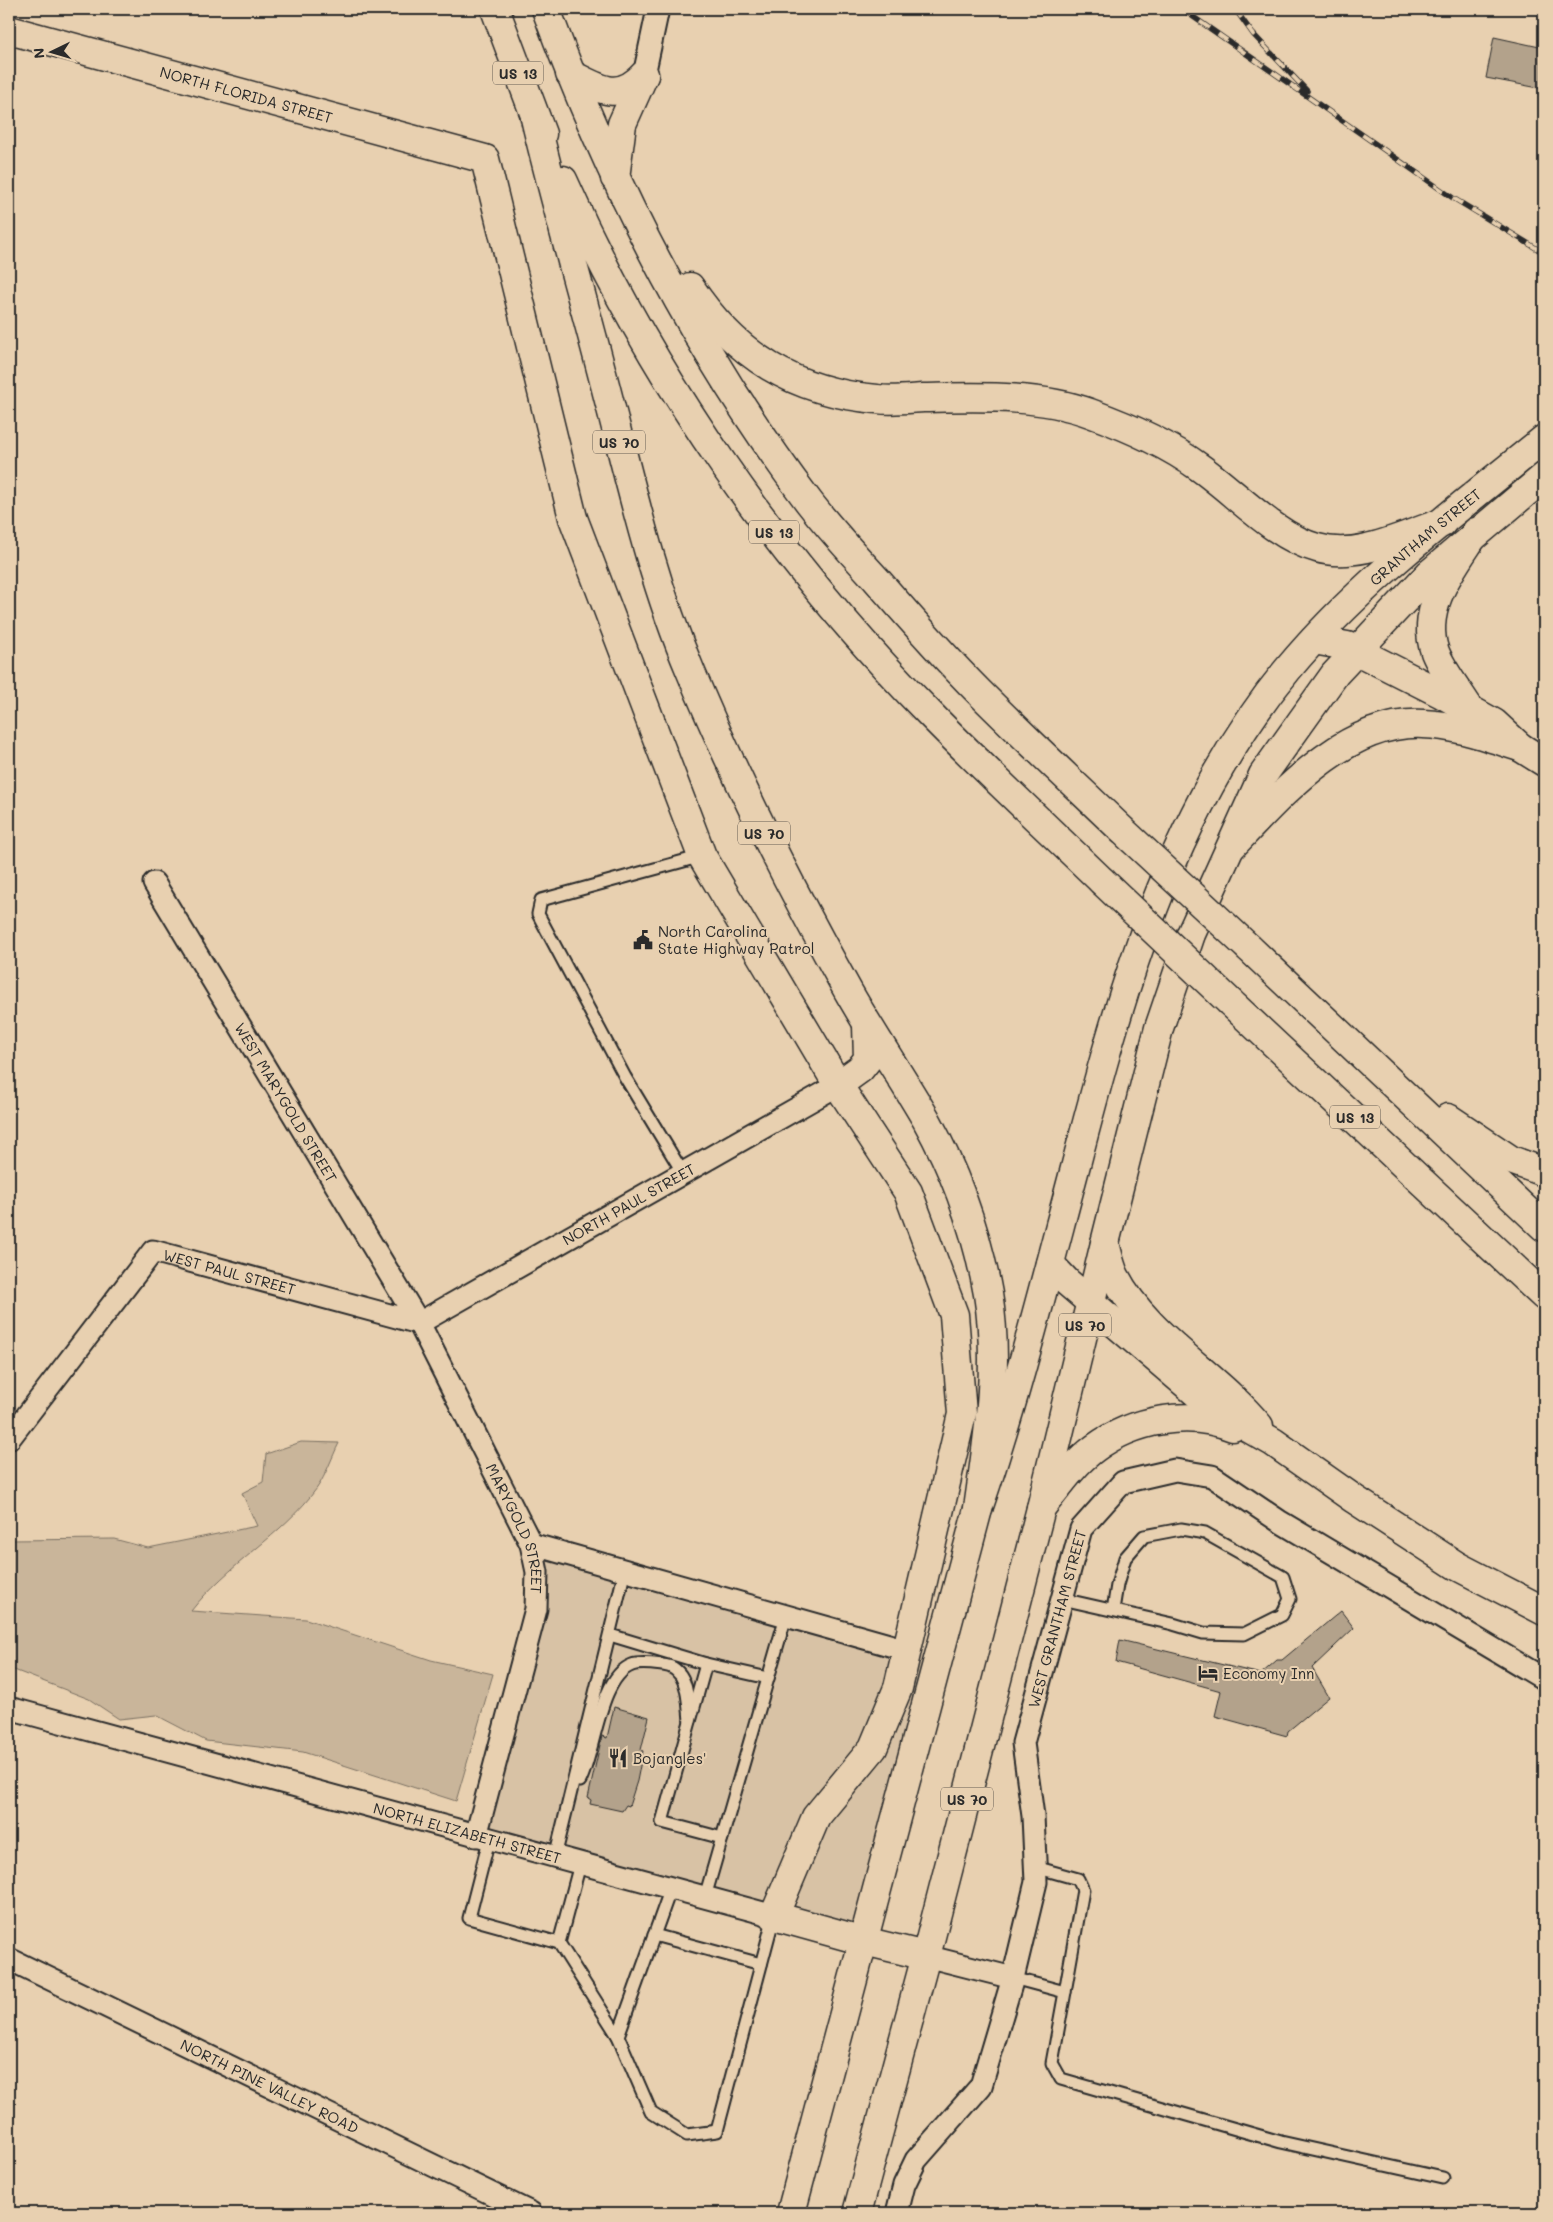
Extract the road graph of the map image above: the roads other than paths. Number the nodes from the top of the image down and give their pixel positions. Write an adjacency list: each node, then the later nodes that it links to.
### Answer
1 (495, 9): 7 (main road, US 13)
2 (546, 9): 5 (main road, US 13)
3 (658, 9): 6 (street)
4 (9, 30): 20 (main road, NORTH FLORIDA STREET)
5 (570, 74): 6 (main road); 8 (main road, US 13)
6 (644, 75): 8 (main road)
7 (535, 118): 22 (main road, US 70); 30 (main road, US 13, bridge)
8 (615, 179): 9 (main road, US 13)
9 (647, 244): 12 (main road); 24 (main road, US 13, bridge)
10 (1544, 439): 12 (main road, GRANTHAM STREET)
11 (1544, 477): 13 (main road, GRANTHAM STREET)
12 (1442, 522): 14 (main road, GRANTHAM STREET)
13 (1476, 532): 15 (main road, GRANTHAM STREET); 16 (main road)
14 (1314, 640): 15 (main road); 29 (main road, GRANTHAM STREET)
15 (1356, 650): 16 (main road); 19 (main road, GRANTHAM STREET)
16 (1470, 709): 17 (main road)
17 (1520, 747): 18 (main road); 19 (main road)
18 (1544, 762)
19 (1232, 846): 28 (main road, US 70)
20 (702, 856): 23 (main road); 26 (lane)
21 (154, 883): 32 (street, WEST MARYGOLD STREET)
22 (867, 1023): 23 (main road); 36 (main road)
23 (838, 1085): 26 (street, NORTH PAUL STREET); 44 (main road)
24 (1397, 1089): 25 (main road); 27 (main road, US 13)
25 (1544, 1172)
26 (683, 1173): 32 (street, NORTH PAUL STREET)
27 (1544, 1227)
28 (1105, 1243): 31 (main road, US 70); 34 (main road)
29 (1050, 1264): 31 (main road); 36 (main road, GRANTHAM STREET)
30 (1544, 1296)
31 (1090, 1303): 34 (main road); 35 (main road, US 70)
32 (419, 1323): 33 (street, WEST PAUL STREET); 37 (street, MARYGOLD STREET)
33 (9, 1439)
34 (1273, 1442): 35 (main road); 41 (main road)
35 (1041, 1508): 62 (main road, US 70)
36 (978, 1509): 60 (main road)
37 (531, 1544): 38 (street); 51 (street, MARYGOLD STREET)
38 (625, 1570): 42 (street); 43 (lane)
39 (1062, 1599): 40 (lane); 47 (street, WEST GRANTHAM STREET); 55 (street, WEST GRANTHAM STREET)
40 (1114, 1610): 40 (lane)
41 (1544, 1611)
42 (786, 1616): 44 (street); 46 (lane)
43 (610, 1635): 45 (lane); 50 (lane)
44 (907, 1650): 58 (main road)
45 (706, 1664): 46 (lane); 49 (lane)
46 (768, 1678): 52 (lane)
47 (1544, 1679)
48 (9, 1708): 51 (street, NORTH ELIZABETH STREET)
49 (690, 1721): 50 (lane); 52 (lane)
50 (572, 1787): 53 (lane)
51 (483, 1838): 53 (street, NORTH ELIZABETH STREET); 61 (lane)
52 (722, 1838): 57 (lane)
53 (555, 1857): 54 (street, NORTH ELIZABETH STREET)
54 (580, 1864): 56 (street, NORTH ELIZABETH STREET); 61 (lane)
55 (1035, 1867): 65 (street, WEST GRANTHAM STREET); 66 (lane)
56 (671, 1888): 57 (street, NORTH ELIZABETH STREET); 59 (lane)
57 (705, 1897): 58 (street, NORTH ELIZABETH STREET)
58 (774, 1916): 60 (main road, NORTH ELIZABETH STREET); 64 (lane)
59 (654, 1935): 64 (lane); 67 (lane)
60 (864, 1941): 62 (main road, NORTH ELIZABETH STREET); 70 (main road)
61 (559, 1943): 67 (lane)
62 (926, 1956): 65 (street); 71 (main road, US 70)
63 (9, 1959): 69 (street, NORTH PINE VALLEY ROAD)
64 (761, 1964): 67 (lane)
65 (1013, 1978): 66 (lane); 72 (street, WEST GRANTHAM STREET)
66 (1065, 1992): 68 (lane)
67 (618, 2036)
68 (1443, 2178)
69 (531, 2213)
70 (791, 2213)
71 (856, 2213)
72 (897, 2213)

